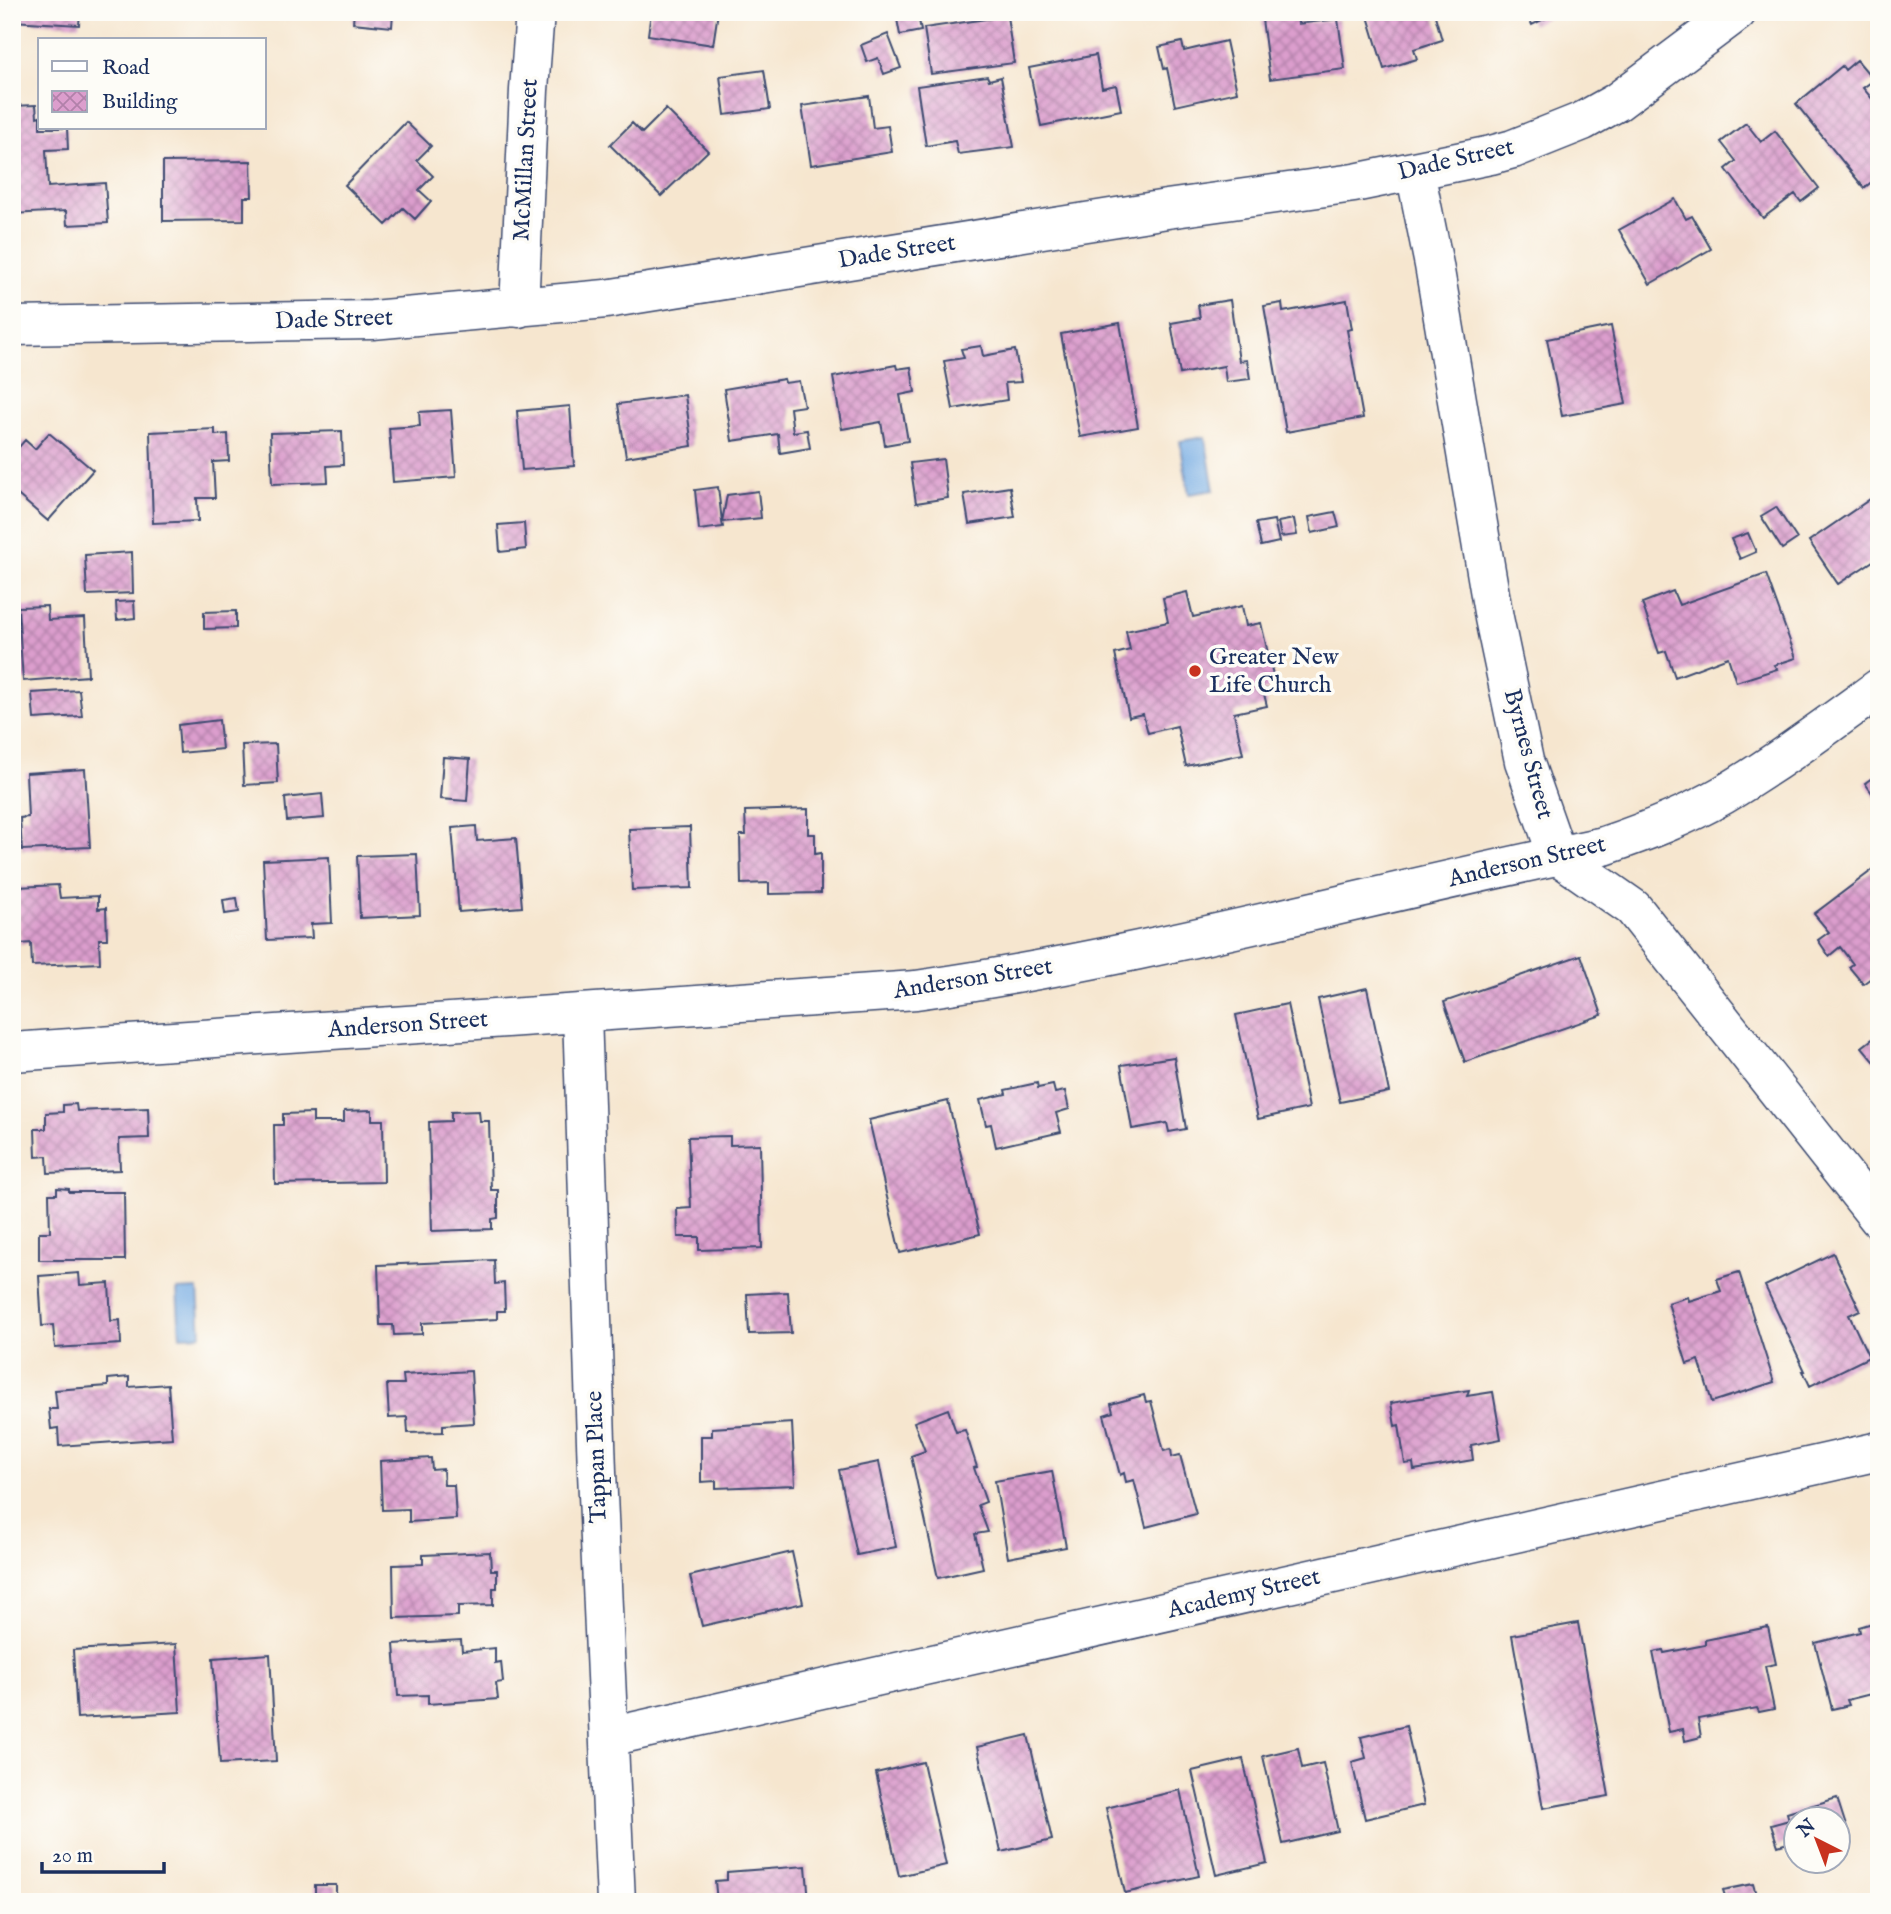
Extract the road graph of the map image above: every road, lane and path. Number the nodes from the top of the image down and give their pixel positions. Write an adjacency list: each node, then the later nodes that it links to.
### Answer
1 (535, 12): 4 (street, McMillan Street)
2 (1737, 12): 3 (street, Dade Street)
3 (1415, 171): 4 (street, Dade Street); 7 (street, Byrnes Street)
4 (520, 308): 5 (street, Dade Street)
5 (12, 326)
6 (1879, 688): 7 (street, Anderson Street)
7 (1558, 855): 8 (street, Anderson Street); 10 (street)
8 (582, 1013): 9 (street, Anderson Street); 12 (street, Tappan Place)
9 (12, 1052)
10 (1879, 1219)
11 (1879, 1451): 12 (street, Academy Street)
12 (609, 1737): 13 (street, Tappan Place)
13 (616, 1902)

